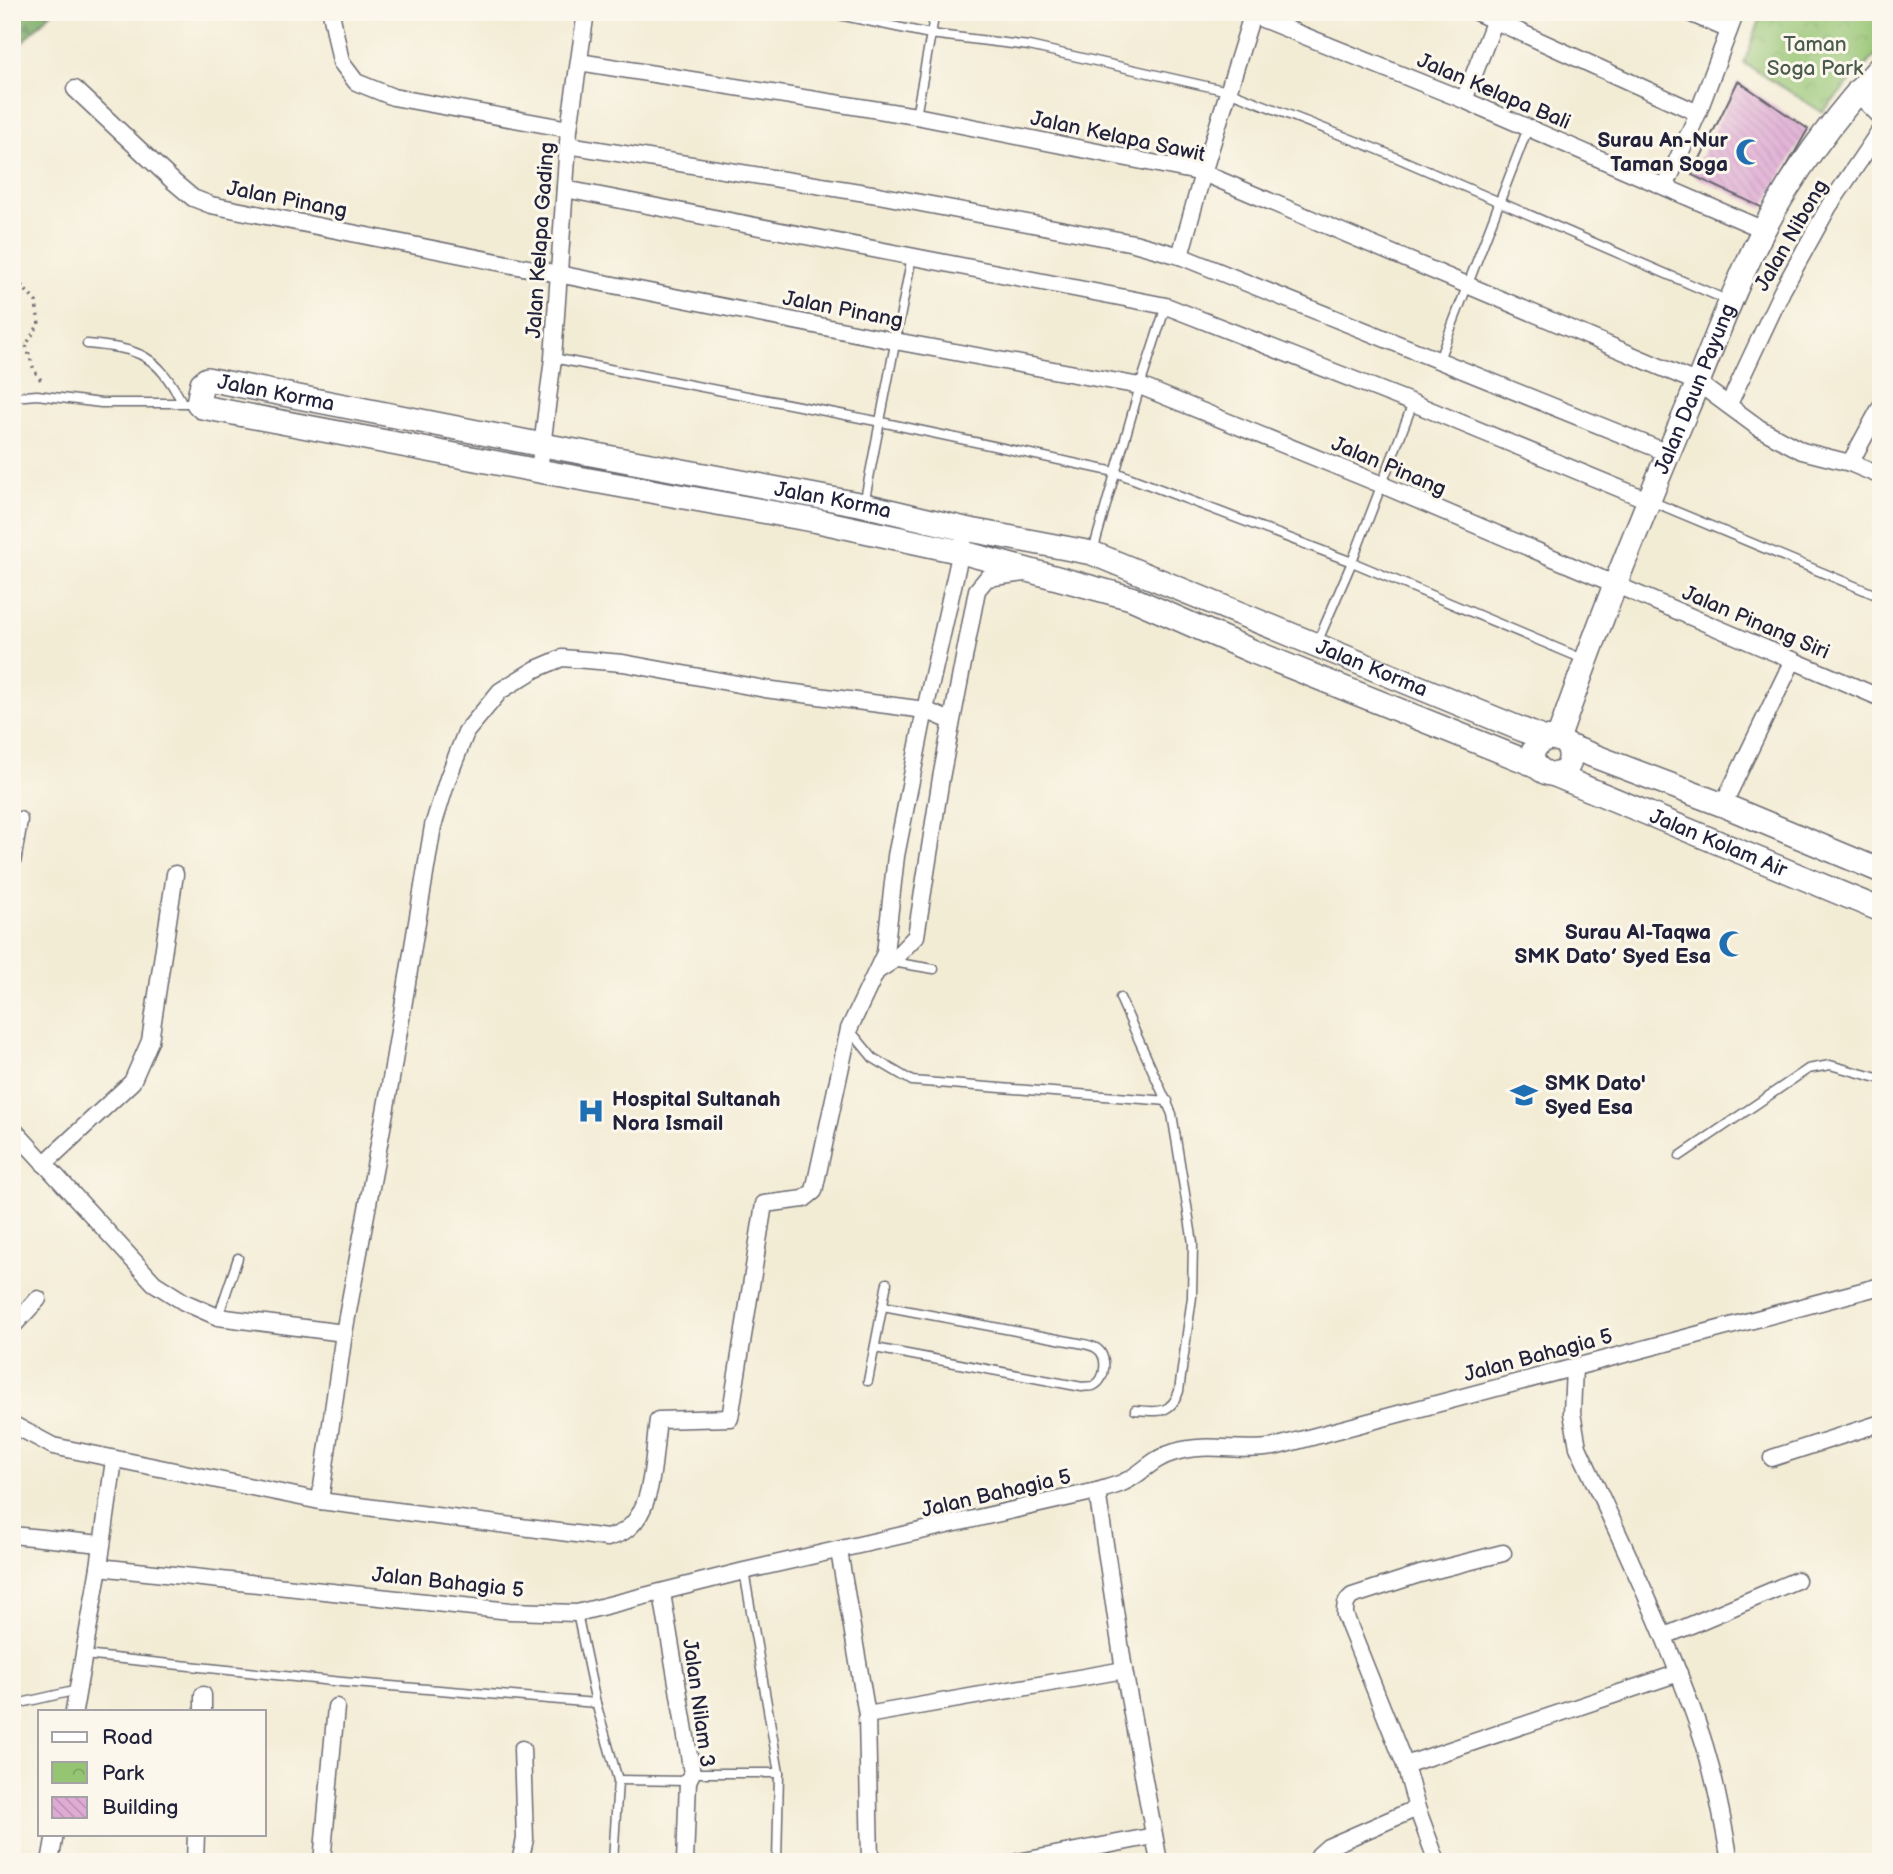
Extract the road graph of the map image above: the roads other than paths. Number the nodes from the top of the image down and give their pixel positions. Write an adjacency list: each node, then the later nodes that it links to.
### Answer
1 (331, 12): 23 (street)
2 (586, 12): 12 (street, Jalan Kelapa Gading)
3 (825, 12): 11 (lane)
4 (935, 12): 11 (lane)
5 (1476, 12): 9 (street)
6 (1687, 12): 10 (street)
7 (1736, 12): 10 (street)
8 (1250, 13): 16 (street); 17 (street, Jalan Kelapa Bali)
9 (1497, 16): 17 (street); 19 (street)
10 (1729, 30): 19 (street)
11 (930, 34): 16 (lane); 20 (lane)
12 (579, 62): 20 (street, Jalan Kelapa Sawit); 23 (street, Jalan Kelapa Gading)
13 (1881, 66): 15 (street, Jalan Daun Payung)
14 (75, 89): 31 (street, Jalan Pinang)
15 (1859, 90): 18 (street); 28 (street, Jalan Daun Payung)
16 (1228, 91): 24 (street); 27 (lane)
17 (1464, 100): 21 (street, Jalan Kelapa Bali)
18 (1881, 112)
19 (1699, 113): 25 (street)
20 (916, 116): 24 (street, Jalan Kelapa Sawit)
21 (1528, 128): 25 (street, Jalan Kelapa Bali); 27 (lane)
22 (1881, 129): 44 (street, Jalan Nibong)
23 (569, 137): 26 (street, Jalan Kelapa Gading); 30 (street)
24 (1203, 173): 30 (street); 32 (street, Jalan Kelapa Sawit)
25 (1666, 185): 28 (street, Jalan Kelapa Bali)
26 (565, 190): 29 (street); 31 (street, Jalan Kelapa Gading)
27 (1501, 202): 32 (lane); 33 (lane)
28 (1764, 230): 33 (street, Jalan Daun Payung)
29 (912, 256): 34 (street); 35 (lane)
30 (1180, 256): 38 (street)
31 (559, 273): 35 (street, Jalan Pinang); 37 (street, Jalan Kelapa Gading)
32 (1466, 285): 38 (lane); 39 (street, Jalan Kelapa Sawit)
33 (1731, 302): 39 (street, Jalan Daun Payung)
34 (1166, 306): 40 (lane); 43 (street)
35 (895, 341): 40 (street, Jalan Pinang); 46 (lane)
36 (87, 344): 42 (lane)
37 (553, 358): 46 (lane); 47 (street, Jalan Kelapa Gading)
38 (1438, 362): 48 (street)
39 (1698, 383): 44 (street, Jalan Kelapa Sawit); 48 (street, Jalan Daun Payung)
40 (1140, 386): 51 (lane); 53 (street, Jalan Pinang)
41 (12, 397): 42 (lane)
42 (190, 403): 47 (street, Jalan Korma); 50 (street, Jalan Korma)
43 (1413, 403): 53 (lane); 54 (street)
44 (1729, 404): 49 (street, Jalan Kelapa Sawit)
45 (1881, 406): 49 (street)
46 (881, 422): 51 (lane); 55 (lane)
47 (543, 445): 50 (street, Jalan Kelapa Gading); 55 (street, Jalan Korma)
48 (1668, 453): 54 (street, Jalan Daun Payung)
49 (1850, 463): 52 (street, Jalan Kelapa Sawit)
50 (539, 471): 57 (street, Jalan Korma)
51 (1115, 472): 58 (lane); 59 (lane)
52 (1881, 477)
53 (1380, 484): 59 (lane); 61 (street, Jalan Pinang)
54 (1650, 500): 61 (street, Jalan Daun Payung); 62 (lane)
55 (864, 505): 56 (street, Jalan Korma)
56 (965, 529): 57 (street); 58 (street, Jalan Korma)
57 (961, 552): 60 (street, Jalan Korma); 67 (street)
58 (1092, 553): 63 (street, Jalan Korma)
59 (1352, 562): 63 (lane); 64 (lane)
60 (1031, 572): 68 (street); 72 (street, Jalan Korma)
61 (1614, 585): 64 (street, Jalan Daun Payung); 65 (street, Jalan Pinang Siri)
62 (1881, 597)
63 (1316, 646): 69 (street, Jalan Korma)
64 (1586, 660): 69 (street, Jalan Daun Payung)
65 (1793, 660): 66 (street, Jalan Pinang Siri); 73 (street)
66 (1881, 698)
67 (925, 710): 68 (street); 70 (street); 95 (street)
68 (951, 721): 71 (street)
69 (1557, 741): 72 (street); 72 (street); 73 (street, Jalan Kolam Air)
70 (916, 758): 71 (street); 79 (street)
71 (943, 765): 79 (street)
72 (1545, 770): 78 (street, Jalan Kolam Air)
73 (1723, 805): 76 (street, Jalan Kolam Air)
74 (19, 820): 75 (street)
75 (12, 863)
76 (1881, 871)
77 (175, 874): 87 (street)
78 (1881, 910)
79 (888, 958): 80 (lane); 82 (street)
80 (934, 969)
81 (1120, 998): 84 (lane)
82 (849, 1029): 84 (lane); 106 (street)
83 (1881, 1079): 86 (lane)
84 (1168, 1101): 99 (lane)
85 (12, 1128): 87 (street)
86 (1680, 1156)
87 (44, 1164): 93 (street)
88 (238, 1258): 93 (lane)
89 (887, 1283): 92 (lane)
90 (1881, 1286): 97 (street, Jalan Bahagia 5)
91 (38, 1299): 94 (street)
92 (883, 1306): 96 (lane); 96 (lane)
93 (218, 1317): 95 (street)
94 (12, 1327)
95 (344, 1333): 106 (street)
96 (875, 1348): 98 (lane)
97 (1574, 1367): 105 (street, Jalan Bahagia 5); 116 (street)
98 (868, 1381)
99 (1135, 1410)
100 (12, 1424): 104 (street)
101 (1877, 1424): 102 (street); 103 (street)
102 (1881, 1440)
103 (1772, 1458)
104 (114, 1460): 106 (street); 108 (street)
105 (1097, 1491): 109 (street, Jalan Bahagia 5); 118 (street)
106 (320, 1501)
107 (12, 1535): 108 (street)
108 (101, 1545): 111 (street)
109 (839, 1551): 112 (street, Jalan Bahagia 5); 125 (street)
110 (1503, 1553): 127 (street)
111 (99, 1567): 115 (street, Jalan Bahagia 5); 117 (street)
112 (744, 1570): 114 (street, Jalan Bahagia 5); 128 (lane)
113 (1797, 1580): 116 (street)
114 (662, 1593): 115 (street, Jalan Bahagia 5); 129 (street, Jalan Nilam 3)
115 (577, 1613): 121 (lane)
116 (1665, 1636): 119 (street)
117 (84, 1655): 120 (street); 121 (lane)
118 (1124, 1670): 125 (street); 134 (street)
119 (1679, 1673): 127 (street); 147 (street)
120 (78, 1690): 122 (lane); 124 (street)
121 (596, 1703): 130 (lane)
122 (12, 1705)
123 (336, 1707): 137 (street)
124 (74, 1710)
125 (867, 1715): 142 (street)
126 (522, 1749): 138 (street)
127 (1405, 1765): 131 (street)
128 (779, 1773): 129 (lane); 141 (lane)
129 (690, 1777): 130 (lane); 140 (street, Jalan Nilam 3)
130 (618, 1780): 139 (lane)
131 (1417, 1808): 145 (street); 146 (street)
132 (55, 1836): 135 (street)
133 (196, 1836): 136 (street)
134 (1154, 1836): 143 (street); 144 (street)
135 (50, 1862)
136 (195, 1862)
137 (322, 1862)
138 (520, 1862)
139 (612, 1862)
140 (685, 1862)
141 (777, 1862)
142 (870, 1862)
143 (1018, 1862)
144 (1159, 1862)
145 (1319, 1862)
146 (1437, 1862)
147 (1731, 1862)

